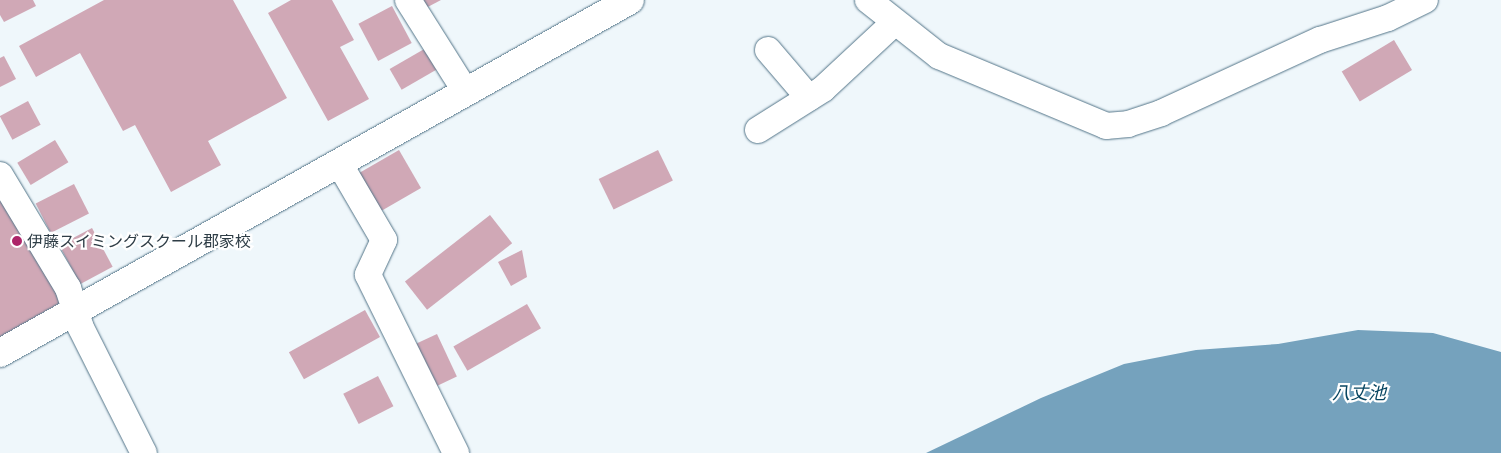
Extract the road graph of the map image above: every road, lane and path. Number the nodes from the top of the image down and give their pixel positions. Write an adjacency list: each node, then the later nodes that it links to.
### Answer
1 (408, 0): 7 (street)
2 (630, 0): 7 (street)
3 (868, 0): 5 (street)
4 (1426, 0): 5 (street)
5 (895, 22): 8 (street)
6 (768, 50): 8 (street)
7 (466, 92): 10 (street)
8 (809, 98): 9 (street)
9 (758, 130)
10 (339, 163): 12 (street); 15 (street)
11 (0, 175): 12 (street)
12 (75, 311): 13 (street); 14 (street)
13 (0, 353)
14 (144, 453)
15 (456, 453)

